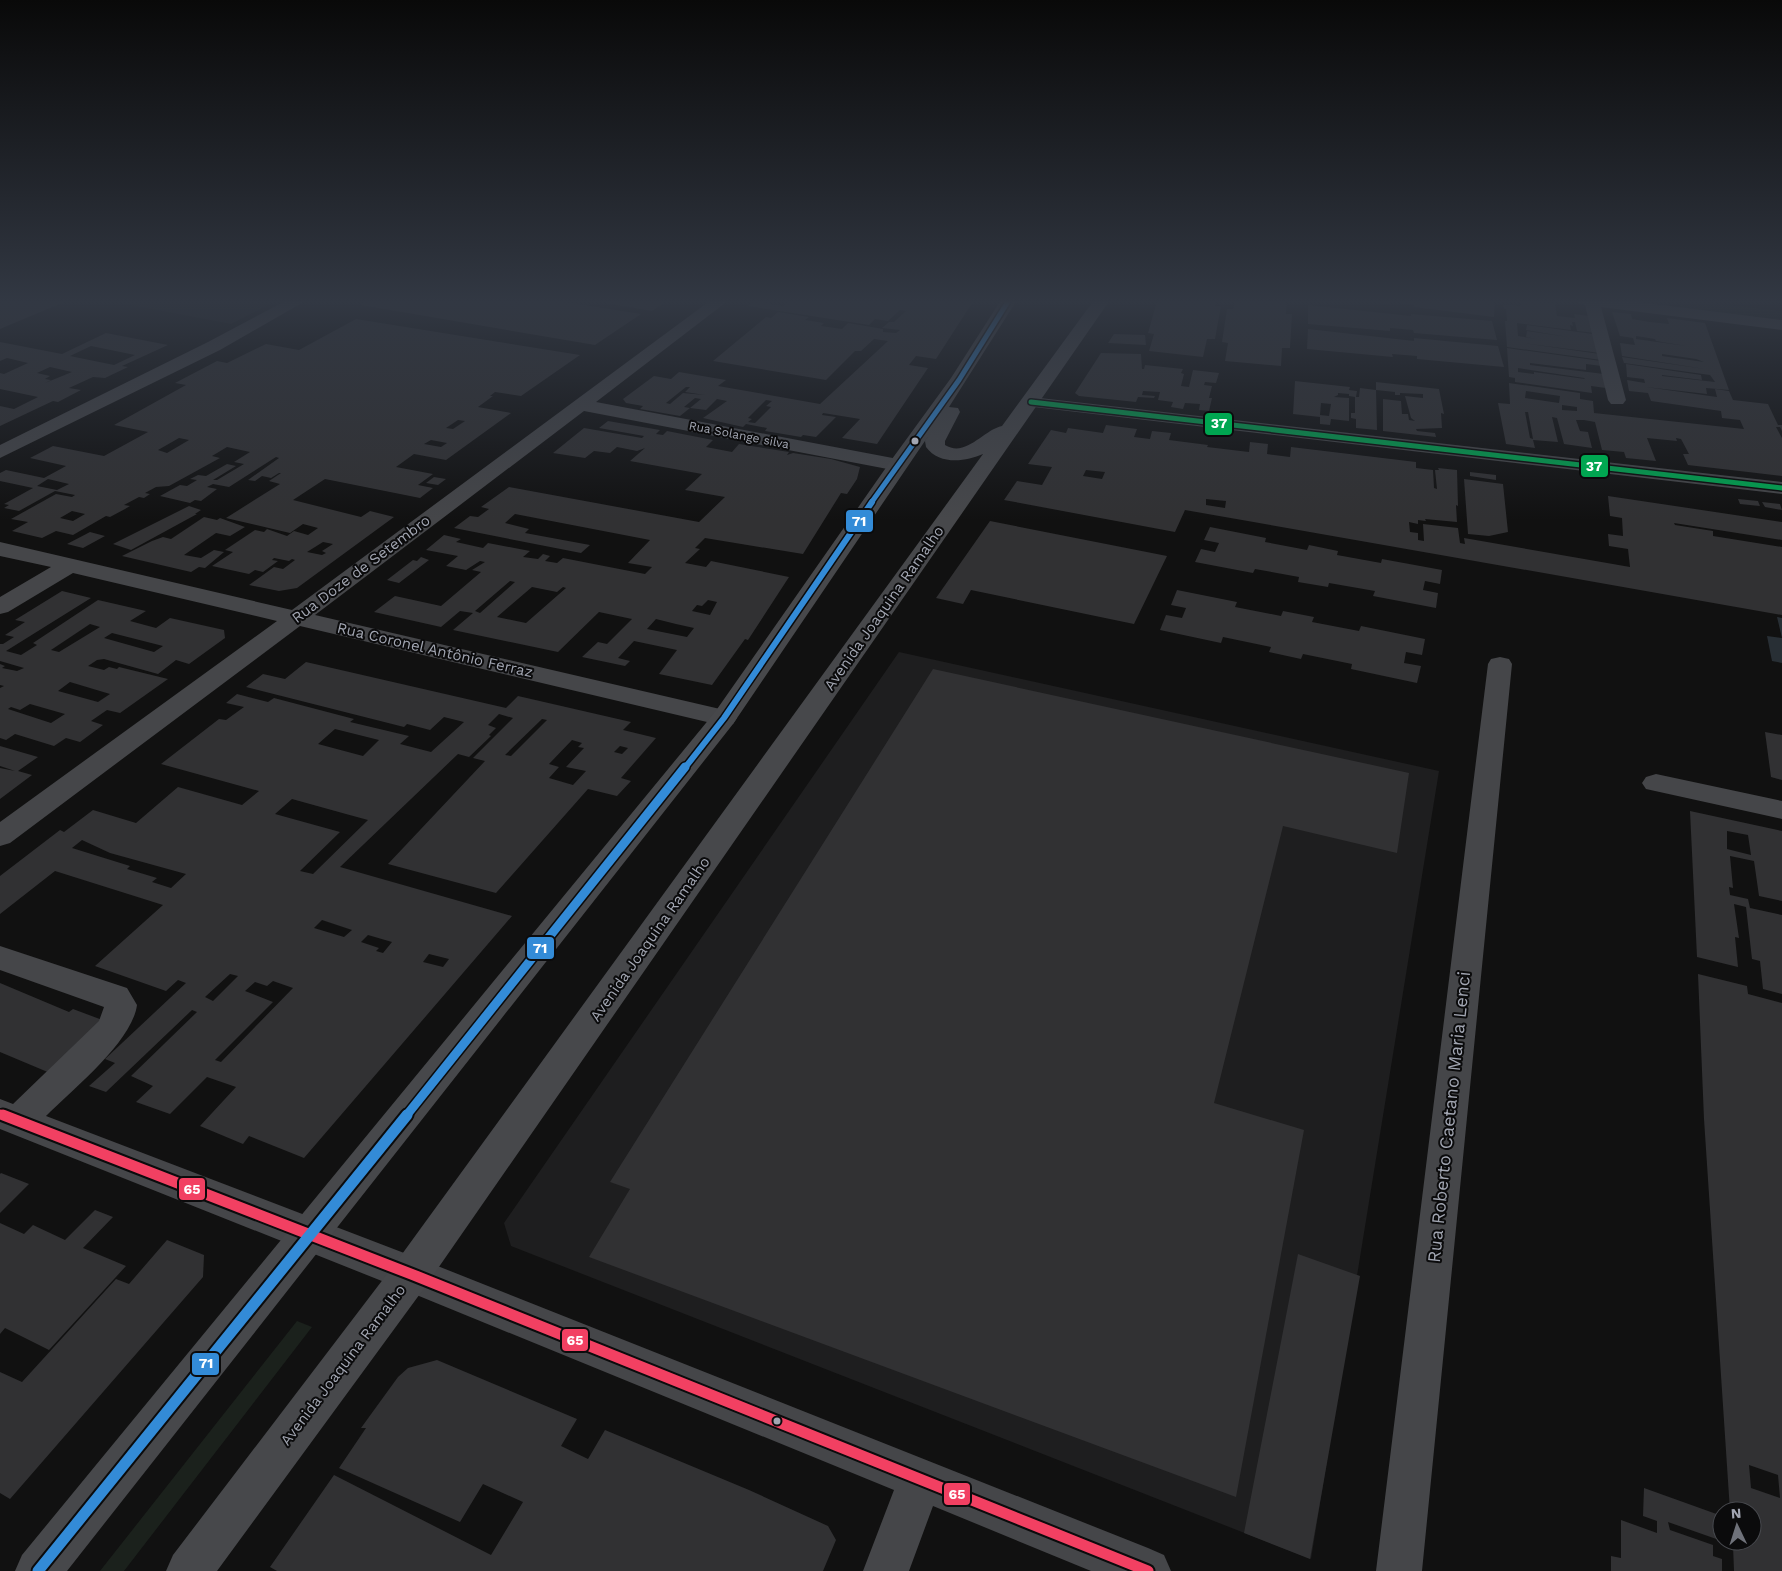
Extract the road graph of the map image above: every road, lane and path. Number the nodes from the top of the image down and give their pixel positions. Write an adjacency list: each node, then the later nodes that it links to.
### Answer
1 (159, 373): 11 (street)
2 (623, 373): 9 (street, Rua Doze de Setembro)
3 (963, 373): 6 (main road)
4 (1051, 373): 8 (main road, Avenida Joaquina Ramalho)
5 (1609, 373): 7 (street)
6 (959, 380): 10 (main road); 12 (main road)
7 (1617, 400)
8 (1031, 402): 10 (main road, Avenida Joaquina Ramalho); 13 (street)
9 (581, 405): 12 (street, Rua Solange silva); 17 (street, Rua Doze de Setembro)
10 (1010, 431): 26 (main road, Avenida Joaquina Ramalho)
11 (0, 452)
12 (898, 465): 19 (main road)
13 (1782, 488)
14 (0, 549): 15 (street, Rua Coronel Antônio Ferraz)
15 (69, 566): 16 (street); 17 (street, Rua Coronel Antônio Ferraz)
16 (0, 607)
17 (296, 618): 19 (street, Rua Coronel Antônio Ferraz); 22 (street, Rua Doze de Setembro)
18 (1500, 664): 32 (street, Rua Roberto Caetano Maria Lenci)
19 (724, 718): 25 (main road)
20 (1656, 783): 21 (street)
21 (1782, 810)
22 (0, 836)
23 (0, 958): 24 (street)
24 (9, 1118): 25 (street)
25 (309, 1236): 26 (street); 28 (main road)
26 (411, 1274): 27 (street); 29 (main road, Avenida Joaquina Ramalho)
27 (921, 1479): 30 (street); 31 (street)
28 (38, 1571)
29 (189, 1571)
30 (886, 1571)
31 (1148, 1571)
32 (1399, 1571)

